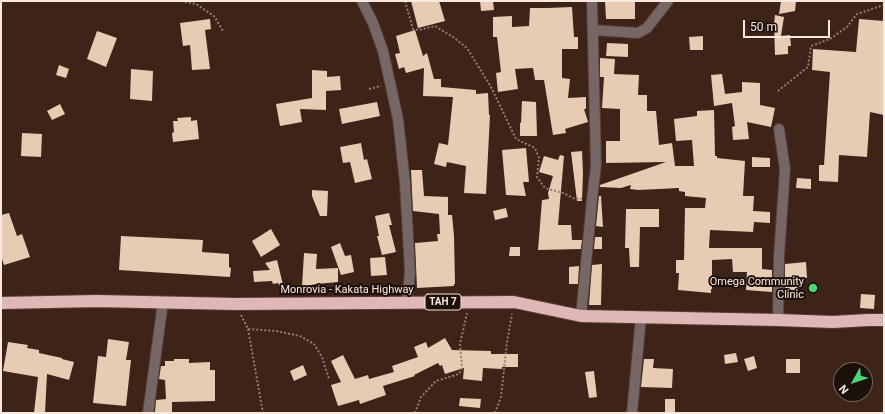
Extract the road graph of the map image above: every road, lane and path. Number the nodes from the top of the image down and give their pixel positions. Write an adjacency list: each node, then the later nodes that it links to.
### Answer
1 (181, 1): 8 (path)
2 (362, 1): 13 (street)
3 (406, 1): 11 (path)
4 (592, 1): 7 (street)
5 (668, 1): 7 (street)
6 (884, 5): 9 (path)
7 (593, 30): 11 (street)
8 (224, 31)
9 (778, 91)
10 (779, 129): 20 (street)
11 (592, 200): 18 (street)
12 (163, 302): 16 (highway, Monrovia - Kakata Highway / TAH 7); 17 (highway, Monrovia - Kakata Highway / TAH 7); 24 (street)
13 (407, 302): 14 (highway, Monrovia - Kakata Highway / TAH 7); 17 (highway, Monrovia - Kakata Highway / TAH 7)
14 (469, 302): 15 (highway, Monrovia - Kakata Highway / TAH 7); 26 (path)
15 (514, 302): 18 (highway, Monrovia - Kakata Highway / TAH 7); 27 (path)
16 (1, 303)
17 (235, 304): 22 (path)
18 (581, 316): 19 (highway, Monrovia - Kakata Highway / TAH 7)
19 (641, 317): 20 (highway, Monrovia - Kakata Highway / TAH 7); 28 (street)
20 (778, 320): 21 (highway, Monrovia - Kakata Highway / TAH 7)
21 (884, 320)
22 (248, 329): 23 (path); 25 (path)
23 (329, 379)
24 (148, 413)
25 (263, 413)
26 (415, 413)
27 (495, 413)
28 (632, 413)

